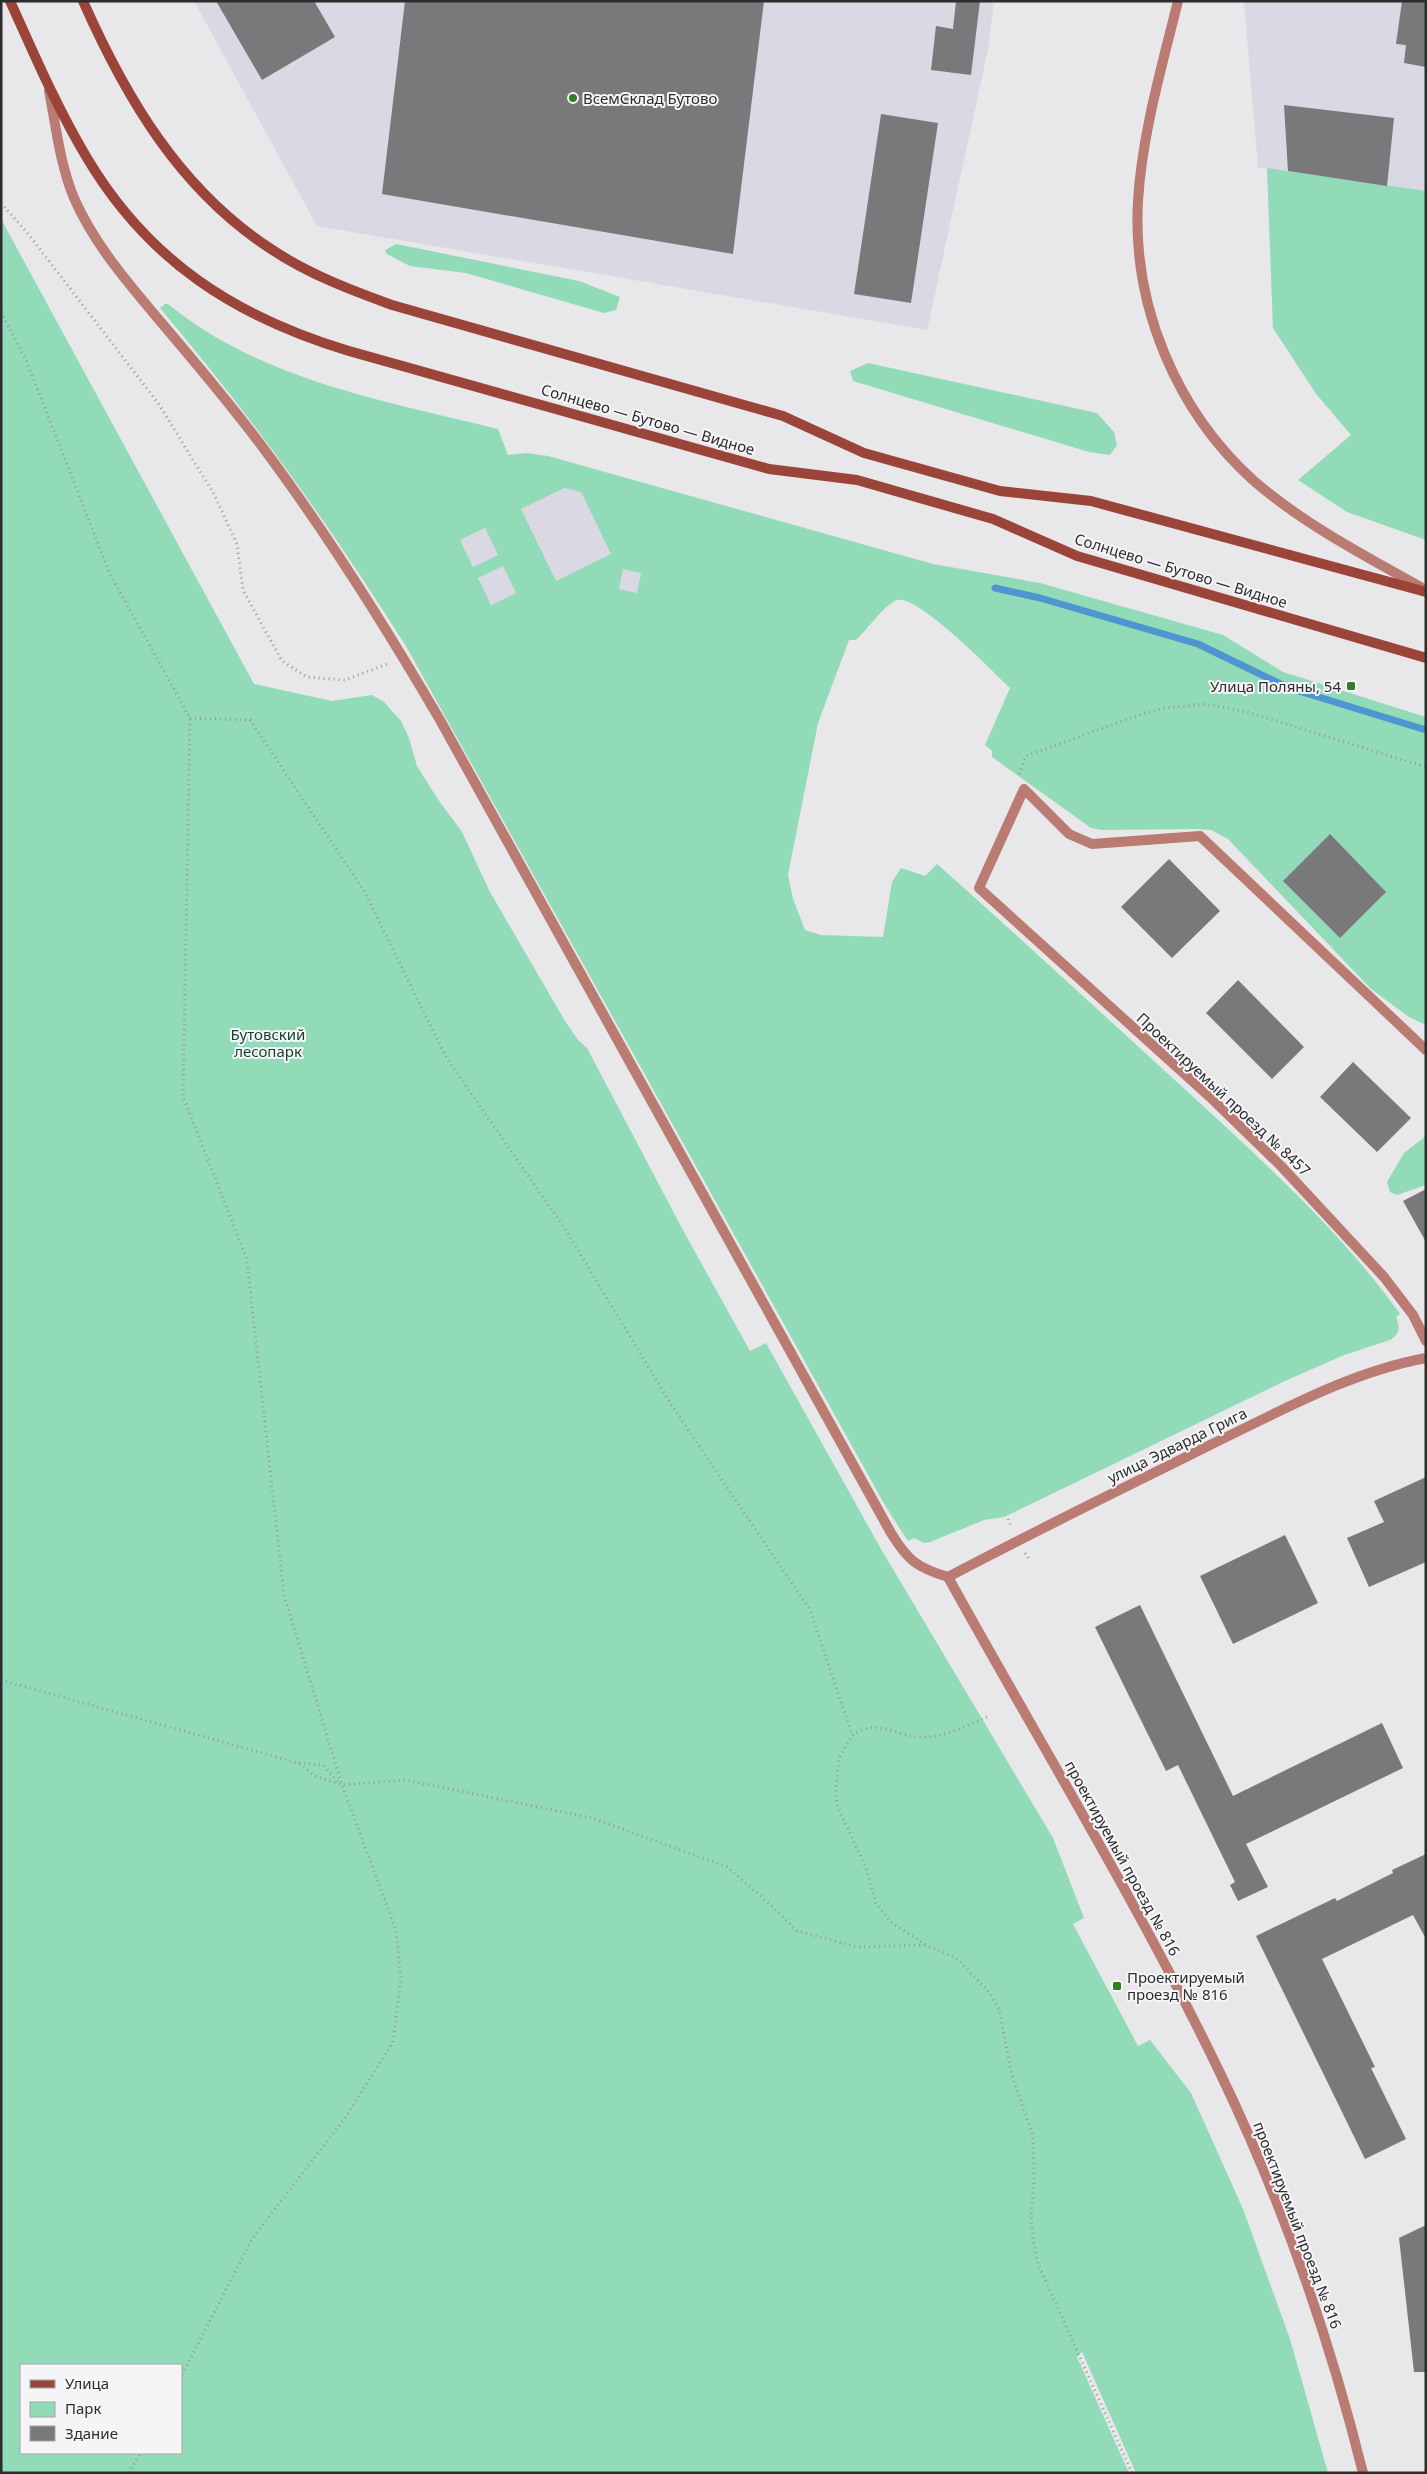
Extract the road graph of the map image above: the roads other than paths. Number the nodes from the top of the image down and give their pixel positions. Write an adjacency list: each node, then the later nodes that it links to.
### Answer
1 (10, 1): 4 (main road, Солнцево — Бутово — Видное)
2 (83, 1): 5 (main road)
3 (1178, 1): 5 (street)
4 (47, 81): 6 (main road, Солнцево — Бутово — Видное); 10 (street)
5 (1426, 591)
6 (1426, 658)
7 (1426, 1050): 8 (street, Проектируемый проезд № 8457)
8 (1426, 1341)
9 (1426, 1358): 10 (street, улица Эдварда Грига)
10 (948, 1577): 11 (street, проектируемый проезд № 816)
11 (1363, 2473)

